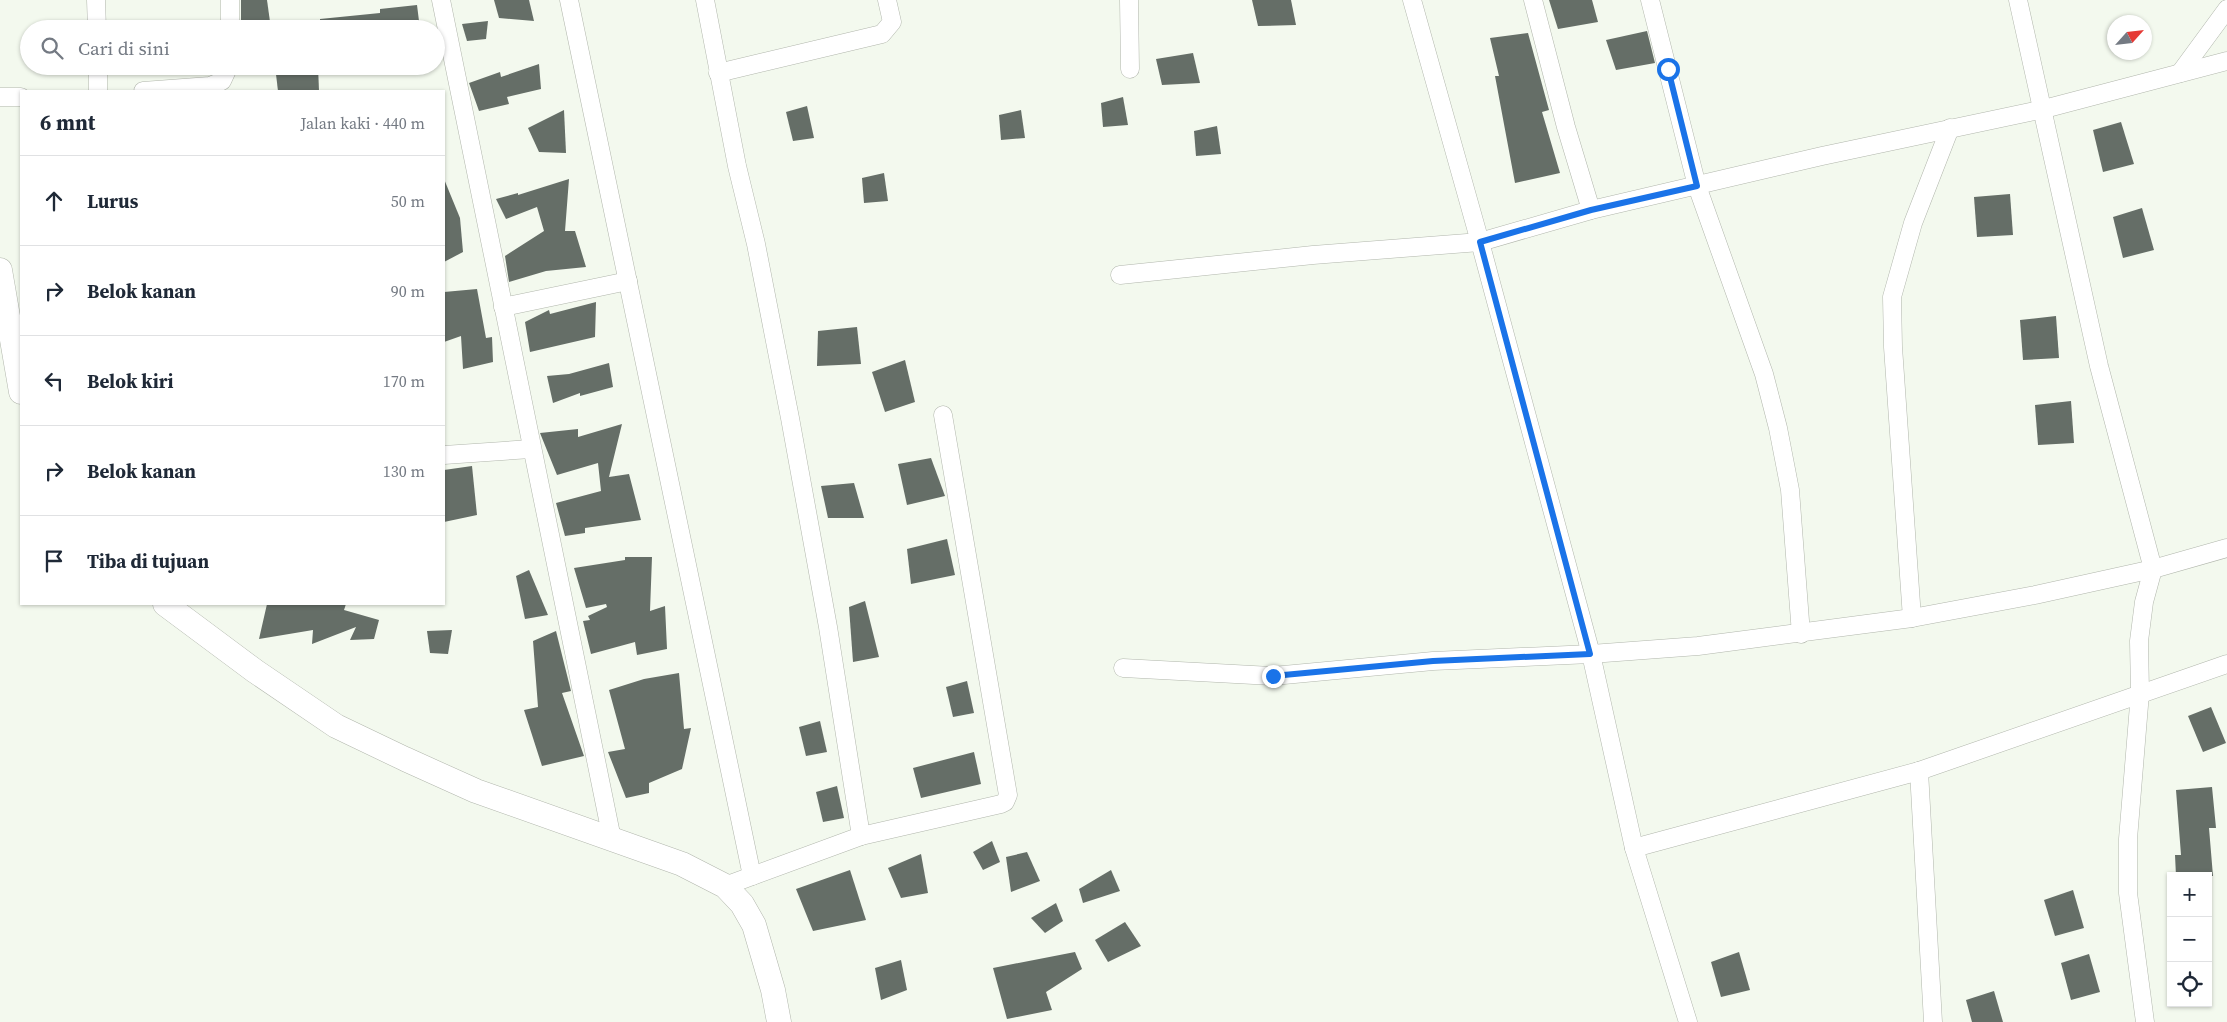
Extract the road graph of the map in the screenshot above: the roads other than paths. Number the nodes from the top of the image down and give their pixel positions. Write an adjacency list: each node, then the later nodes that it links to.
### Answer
1 (96, 0): 13 (street)
2 (230, 0): 14 (street)
3 (441, 0): 33 (street)
4 (569, 0): 32 (street)
5 (705, 0): 17 (street)
6 (887, 0): 17 (street)
7 (1129, 0): 16 (street)
8 (1412, 0): 29 (street)
9 (1533, 0): 28 (street)
10 (1650, 0): 27 (street)
11 (2018, 0): 25 (street)
12 (2227, 9): 18 (street)
13 (97, 20)
14 (230, 20)
15 (2227, 61): 18 (street)
16 (1130, 69)
17 (718, 73): 48 (street)
18 (2180, 73): 25 (street)
19 (98, 75): 21 (street)
20 (225, 75): 22 (street)
21 (98, 90)
22 (156, 90)
23 (0, 97): 24 (street)
24 (20, 97)
25 (2044, 109): 26 (street); 39 (street)
26 (1950, 128): 27 (street); 41 (street)
27 (1697, 186): 28 (street); 42 (street)
28 (1591, 210): 29 (street)
29 (1480, 242): 31 (street); 43 (street)
30 (0, 270): 34 (main road)
31 (1120, 275)
32 (628, 281): 33 (street); 51 (street)
33 (503, 307): 36 (street)
34 (20, 386)
35 (943, 415): 48 (street)
36 (530, 449): 37 (street); 49 (street)
37 (445, 455)
38 (2227, 548): 39 (street)
39 (2153, 569): 41 (street); 46 (street)
40 (166, 605): 49 (main road)
41 (1912, 618): 42 (street)
42 (1801, 634): 43 (street)
43 (1590, 654): 45 (street); 50 (street)
44 (2227, 664): 46 (street)
45 (1123, 668)
46 (2140, 693): 47 (street); 56 (street)
47 (1919, 771): 50 (street); 55 (street)
48 (861, 836): 51 (street)
49 (612, 839): 52 (main road)
50 (1634, 848): 54 (street)
51 (752, 876): 52 (street)
52 (725, 886): 53 (main road)
53 (779, 1022)
54 (1688, 1022)
55 (1934, 1022)
56 (2145, 1022)

